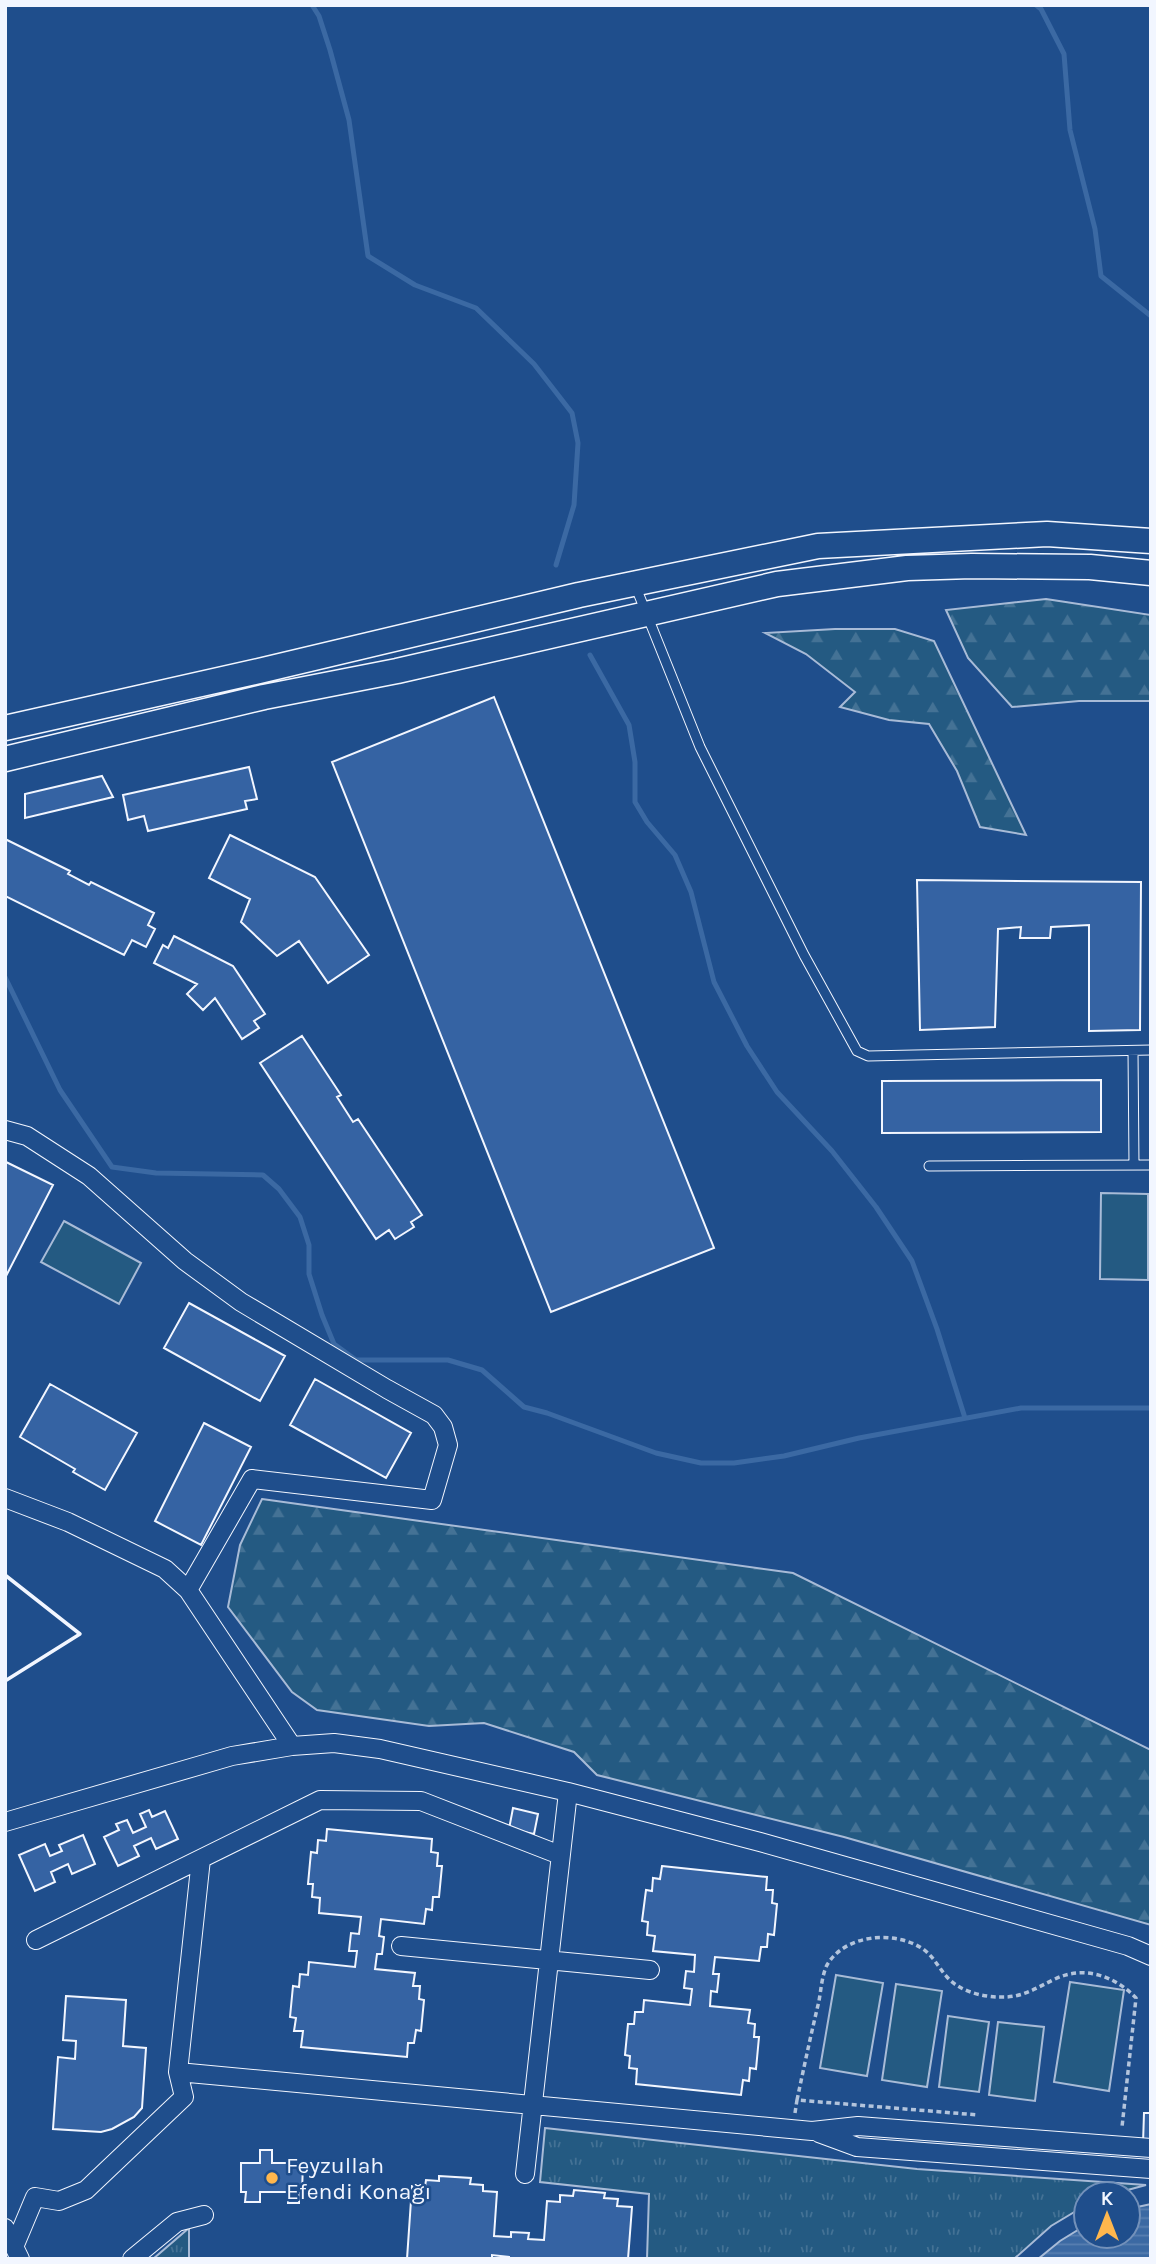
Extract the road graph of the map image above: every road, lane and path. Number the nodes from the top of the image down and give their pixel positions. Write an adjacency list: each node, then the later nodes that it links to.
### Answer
1 (1151, 541): 3 (street)
2 (1151, 573): 4 (street)
3 (635, 583): 4 (lane); 5 (street)
4 (646, 613): 6 (street); 12 (lane)
5 (258, 671): 6 (street); 7 (street)
6 (264, 698): 9 (street)
7 (42, 721): 8 (street); 9 (street)
8 (5, 728)
9 (53, 748): 10 (street)
10 (5, 759)
11 (1151, 1050): 12 (lane)
12 (1133, 1051): 14 (lane)
13 (5, 1130): 18 (street)
14 (1134, 1165): 15 (lane); 16 (lane)
15 (1151, 1165)
16 (929, 1166)
17 (5, 1498): 18 (street)
18 (188, 1590): 19 (street)
19 (292, 1746): 20 (street); 21 (street)
20 (568, 1792): 22 (street); 26 (street)
21 (5, 1822)
22 (560, 1855): 23 (street); 27 (street)
23 (201, 1859): 24 (street); 29 (street)
24 (36, 1940)
25 (401, 1946): 27 (street)
26 (1151, 1956)
27 (549, 1960): 28 (street); 31 (street)
28 (650, 1970)
29 (178, 2072): 31 (street); 41 (street)
30 (797, 2100): 32 (path); 33 (path); 34 (path)
31 (533, 2104): 34 (street); 38 (street)
32 (987, 2116)
33 (1110, 2126)
34 (793, 2129): 35 (street)
35 (812, 2131): 36 (street); 37 (street)
36 (1151, 2148)
37 (1151, 2169)
38 (525, 2174)
39 (204, 2216): 42 (street)
40 (5, 2228): 41 (street)
41 (17, 2253)
42 (132, 2259)

